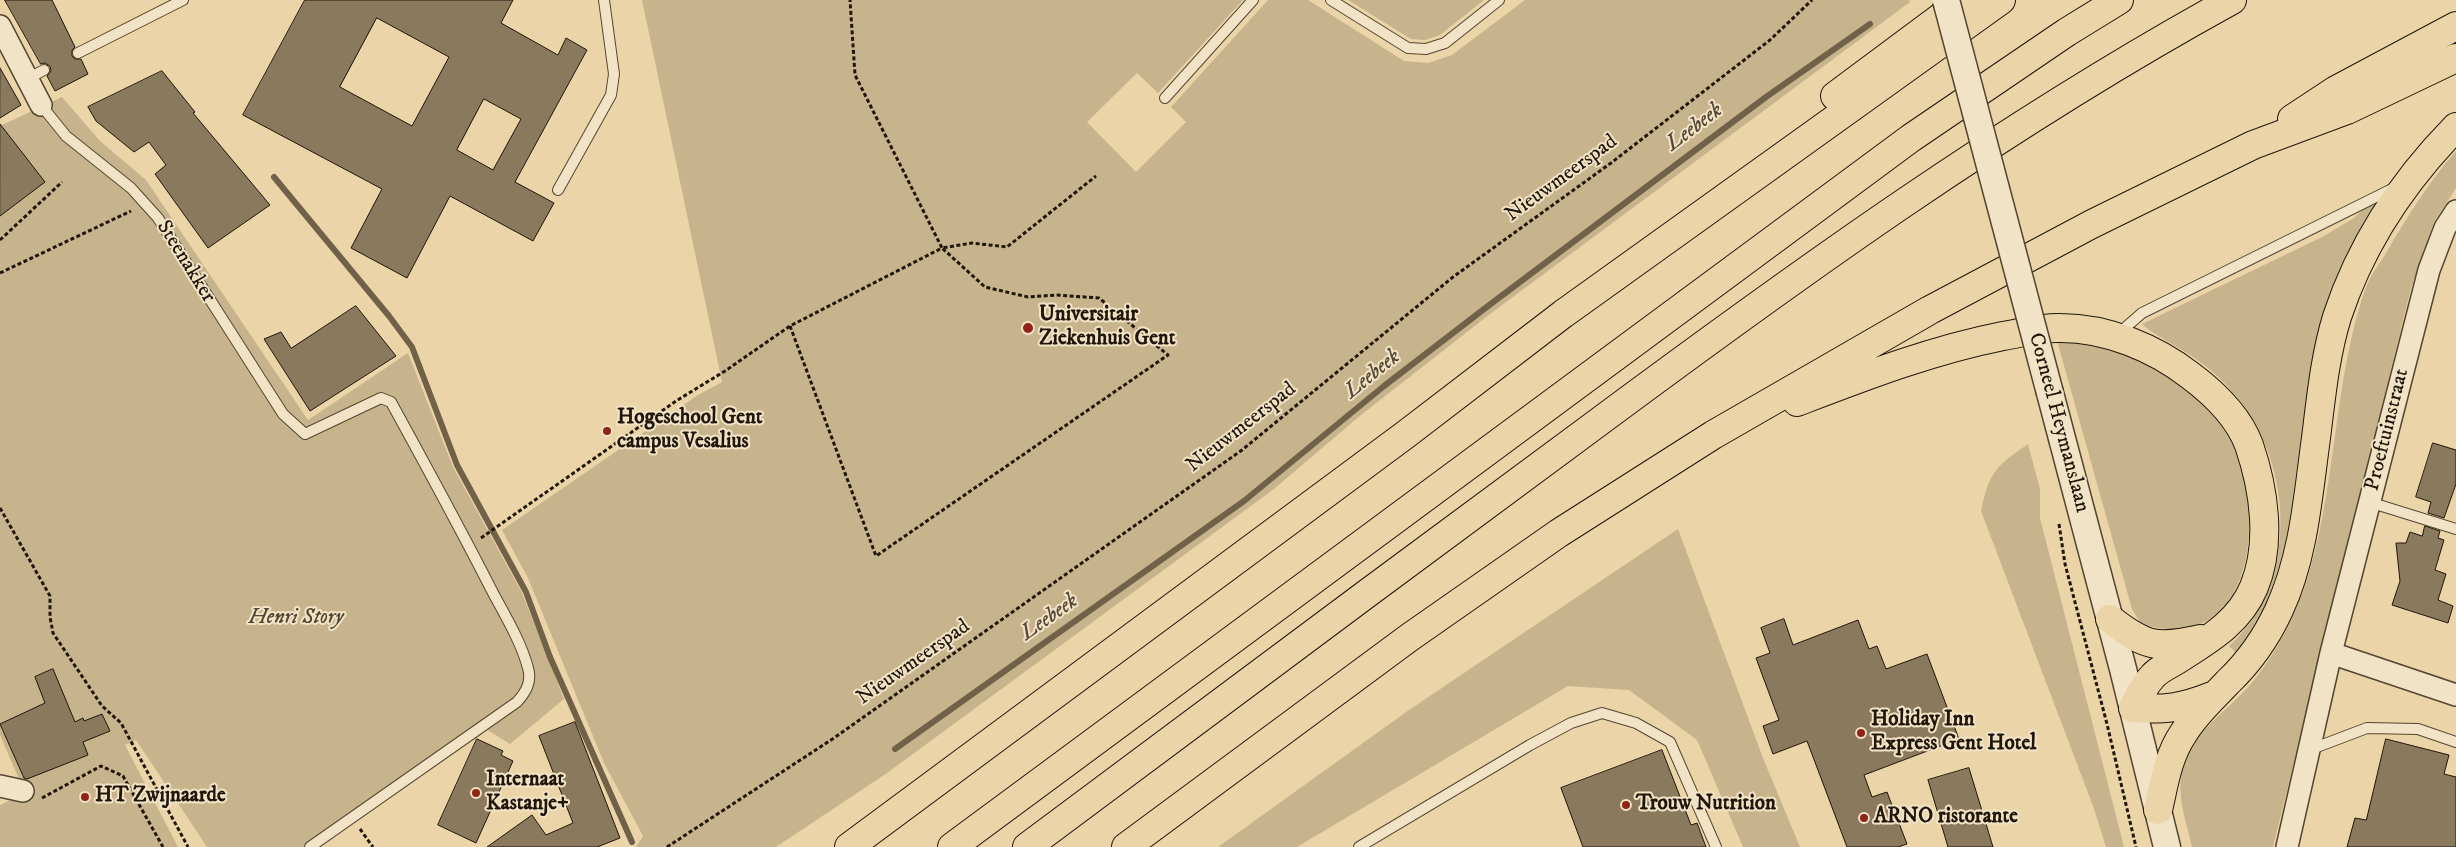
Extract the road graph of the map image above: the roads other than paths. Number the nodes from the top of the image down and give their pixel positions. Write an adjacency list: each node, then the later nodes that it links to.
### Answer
1 (183, 0): 13 (lane)
2 (604, 0): 20 (lane)
3 (1253, 0): 15 (lane)
4 (1331, 0): 5 (lane)
5 (1499, 0)
6 (1946, 0): 27 (street, Corneel Heymanslaan, bridge)
7 (1964, 0): 22 (highway)
8 (2001, 0): 22 (highway)
9 (2119, 0): 40 (highway)
10 (2232, 0): 41 (highway)
11 (0, 26): 16 (street, Steenakker)
12 (2456, 26): 18 (highway)
13 (78, 53)
14 (2456, 58): 18 (highway)
15 (1165, 98)
16 (41, 106): 38 (lane, Steenakker)
17 (2456, 127): 19 (highway)
18 (2253, 145): 24 (highway)
19 (2407, 182): 23 (lane); 31 (highway)
20 (558, 190)
21 (2456, 211): 25 (street, Proeftuinstraat)
22 (1563, 314): 39 (highway)
23 (2115, 337): 24 (highway); 28 (highway)
24 (1713, 435): 42 (highway)
25 (2369, 502): 26 (lane); 29 (street, Proeftuinstraat)
26 (2456, 529)
27 (2110, 618): 28 (highway); 32 (street, Corneel Heymanslaan)
28 (2217, 635): 32 (highway)
29 (2331, 653): 30 (street); 34 (street, Proeftuinstraat)
30 (2456, 695)
31 (2212, 696): 32 (highway); 37 (highway)
32 (2133, 708): 37 (street, Corneel Heymanslaan)
33 (2456, 742): 34 (lane)
34 (2308, 750): 46 (street, Proeftuinstraat)
35 (0, 786): 36 (street)
36 (23, 791)
37 (2158, 810): 45 (street, Corneel Heymanslaan)
38 (310, 847)
39 (849, 847)
40 (952, 847)
41 (1027, 847)
42 (1126, 847)
43 (1359, 847): 44 (lane)
44 (1716, 847)
45 (2167, 847)
46 (2287, 847)

